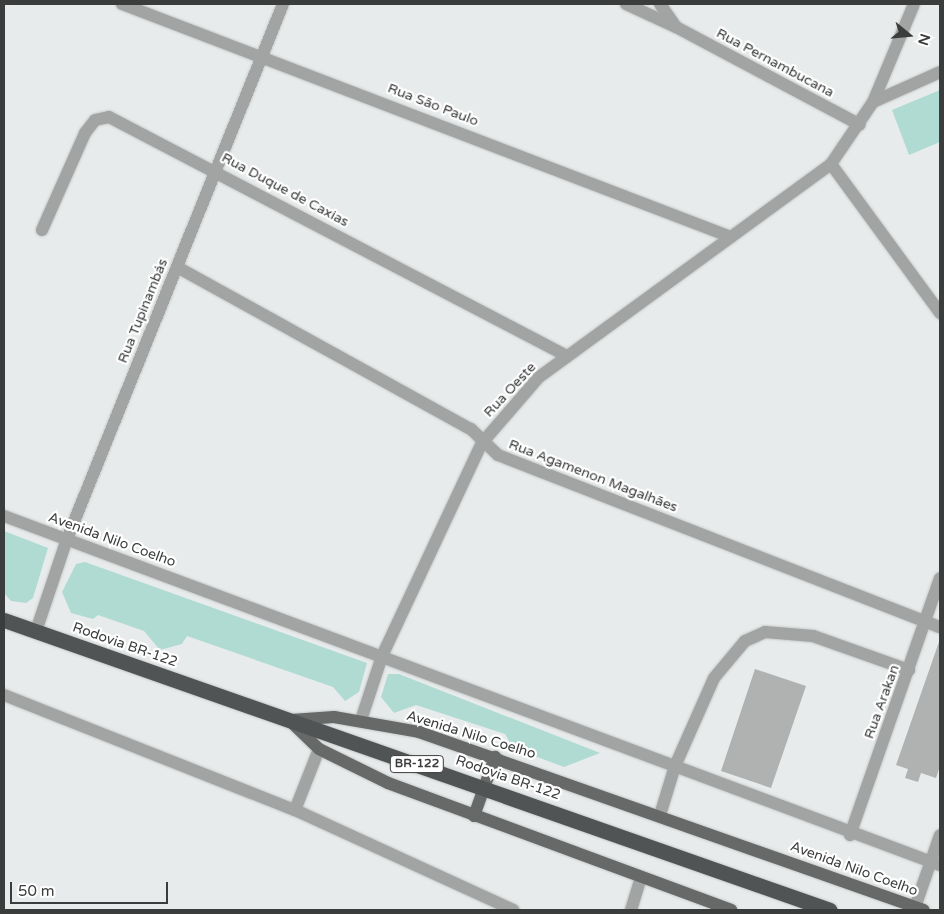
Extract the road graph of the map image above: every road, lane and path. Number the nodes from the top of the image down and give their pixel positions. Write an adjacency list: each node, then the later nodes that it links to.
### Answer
1 (122, 4): 7 (street, Rua São Paulo)
2 (283, 4): 7 (street, Rua Tupinambás)
3 (626, 4): 6 (street, Rua Pernambucana)
4 (660, 4): 6 (street, Rua Pernambucana)
5 (914, 4): 9 (street, Rua Oeste)
6 (676, 27): 10 (street, Rua Pernambucana)
7 (260, 54): 12 (street, Rua Tupinambás); 14 (street, Rua São Paulo)
8 (940, 72): 9 (street)
9 (872, 102): 10 (street, Rua Oeste)
10 (860, 125): 11 (street, Rua Oeste)
11 (831, 164): 14 (street, Rua Oeste); 16 (street)
12 (215, 170): 13 (street, Rua Duque de Caxias); 15 (street, Rua Tupinambás); 17 (street, Rua Duque de Caxias)
13 (42, 230)
14 (731, 237): 17 (street, Rua Oeste)
15 (177, 267): 18 (street, Rua Agamenon Magalhães); 20 (street, Rua Tupinambás)
16 (940, 313)
17 (566, 356): 18 (street, Rua Oeste)
18 (482, 442): 23 (street, Rua Agamenon Magalhães); 26 (street, Rua Oeste)
19 (4, 516): 20 (street, Avenida Nilo Coelho)
20 (67, 540): 25 (street, Rua Tupinambás); 26 (street, Avenida Nilo Coelho)
21 (940, 578): 23 (street, Rua Arakan)
22 (4, 620): 25 (highway, Rodovia BR-122 / BR-122)
23 (926, 622): 24 (street, Rua Agamenon Magalhães); 27 (street, Rua Arakan)
24 (940, 627)
25 (36, 631): 29 (highway, Rodovia BR-122 / BR-122)
26 (382, 656): 30 (street, Rua Oeste); 33 (street, Avenida Nilo Coelho)
27 (909, 670): 33 (street); 38 (street, Rua Arakan)
28 (4, 695): 35 (street)
29 (290, 720): 30 (main road, Avenida Nilo Coelho); 31 (main road); 34 (highway, Rodovia BR-122 / BR-122)
30 (361, 720): 32 (main road, Avenida Nilo Coelho)
31 (320, 749): 35 (street); 37 (main road)
32 (495, 757): 34 (main road); 36 (main road, Avenida Nilo Coelho)
33 (675, 766): 36 (street); 38 (street, Avenida Nilo Coelho)
34 (485, 787): 37 (main road); 47 (highway, Rodovia BR-122 / BR-122)
35 (295, 810): 42 (street)
36 (660, 815): 43 (main road, Avenida Nilo Coelho)
37 (474, 816): 41 (main road)
38 (850, 835): 40 (street, Avenida Nilo Coelho)
39 (940, 835): 40 (street)
40 (935, 863): 43 (street)
41 (641, 878): 45 (street); 46 (main road)
42 (495, 906): 44 (street)
43 (917, 909)
44 (513, 910)
45 (631, 910)
46 (731, 910)
47 (830, 910)

